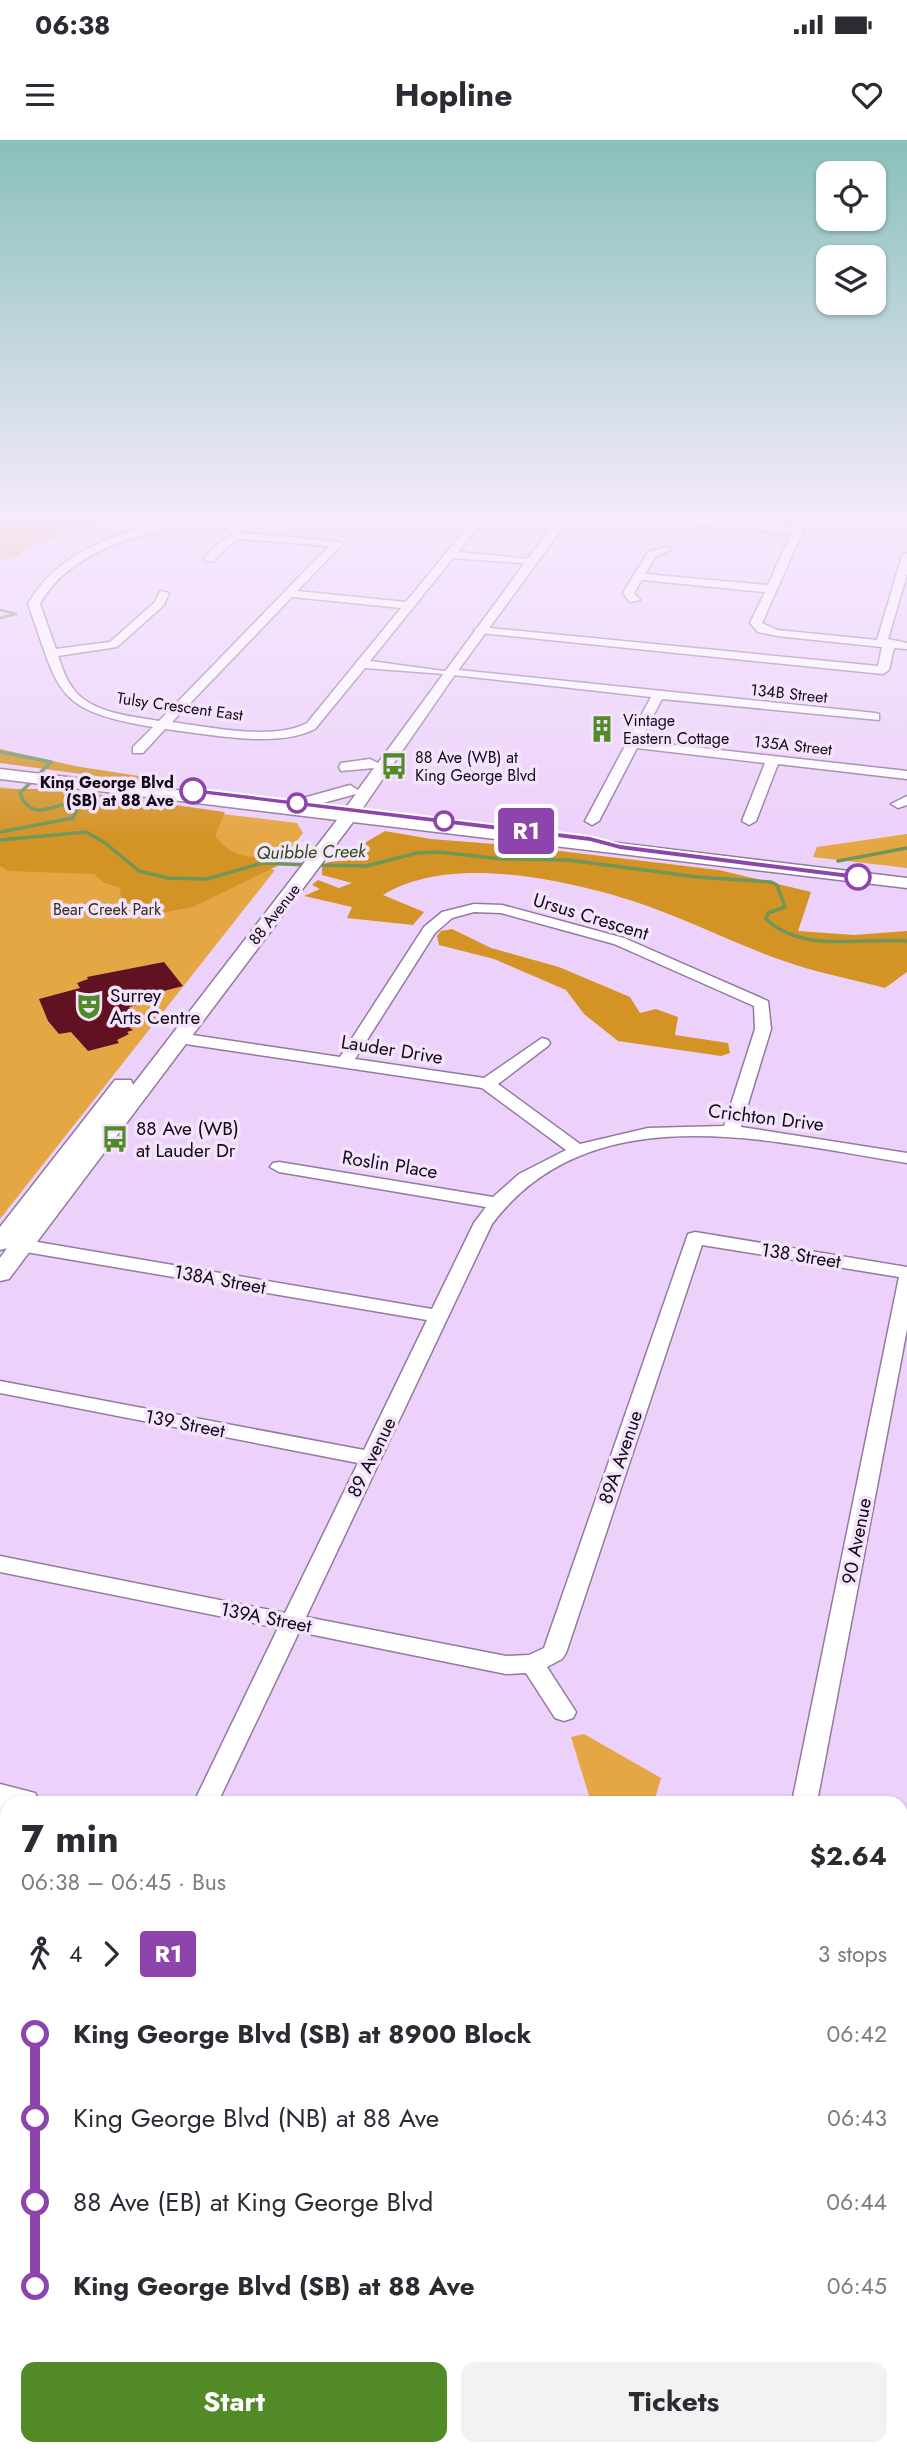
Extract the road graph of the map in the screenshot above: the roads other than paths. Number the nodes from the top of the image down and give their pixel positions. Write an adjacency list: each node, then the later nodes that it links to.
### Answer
1 (42, 623): 12 (street, Tulsy Crescent East)
2 (139, 623): 12 (street)
3 (262, 623): 17 (street)
4 (396, 623): 13 (street)
5 (480, 623): 14 (main road, 88 Avenue)
6 (486, 623): 9 (main road, 88 Avenue)
7 (756, 623): 10 (street)
8 (887, 623): 10 (street)
9 (481, 630): 10 (street); 14 (main road, 88 Avenue)
10 (885, 643): 11 (street)
11 (907, 646)
12 (54, 653): 17 (street, Tulsy Crescent East)
13 (362, 664): 14 (street, 134B Street); 17 (street, Tulsy Crescent East)
14 (444, 672): 15 (street, 134B Street); 23 (main road, 88 Avenue); 25 (main road, 88 Avenue)
15 (658, 695): 16 (street, 134B Street); 18 (street)
16 (875, 717)
17 (164, 724): 19 (street)
18 (633, 744): 20 (street, 135A Street); 26 (street)
19 (138, 750)
20 (774, 760): 22 (street, 135A Street); 27 (street)
21 (6, 771): 24 (main road)
22 (907, 775)
23 (350, 790): 24 (main road); 25 (main road, 88 Avenue)
24 (299, 807): 25 (main road); 29 (main road)
25 (343, 812): 28 (main road); 29 (main road, 88 Avenue); 30 (main road)
26 (592, 821)
27 (749, 821)
28 (393, 822): 29 (main road); 30 (main road)
29 (328, 833): 32 (main road, 88 Avenue)
30 (620, 847): 31 (main road)
31 (907, 883)
32 (174, 1032): 34 (street, Lauder Drive); 42 (main road, 88 Avenue)
33 (542, 1043): 35 (street)
34 (345, 1063): 35 (street, Lauder Drive); 36 (street, Ursus Crescent)
35 (487, 1084): 37 (street, Lauder Drive)
36 (731, 1131): 37 (street, Crichton Drive); 38 (street, Crichton Drive)
37 (579, 1151): 40 (street, 89 Avenue)
38 (907, 1158)
39 (279, 1167): 40 (street, Roslin Place)
40 (495, 1203): 46 (street, 89 Avenue)
41 (695, 1238): 43 (street, 138 Street); 51 (street, 89A Avenue)
42 (8, 1244): 44 (main road, 88 Avenue); 46 (street, 138A Street)
43 (907, 1273)
44 (0, 1274)
45 (907, 1279): 54 (street, 90 Avenue)
46 (439, 1316): 48 (street, 89 Avenue)
47 (0, 1387): 48 (street, 139 Street)
48 (370, 1458): 50 (street, 89 Avenue)
49 (0, 1564): 50 (street, 139A Street)
50 (292, 1623): 51 (street, 139A Street); 53 (street, 89 Avenue)
51 (533, 1664): 52 (street)
52 (564, 1712)
53 (209, 1796)
54 (806, 1796)

